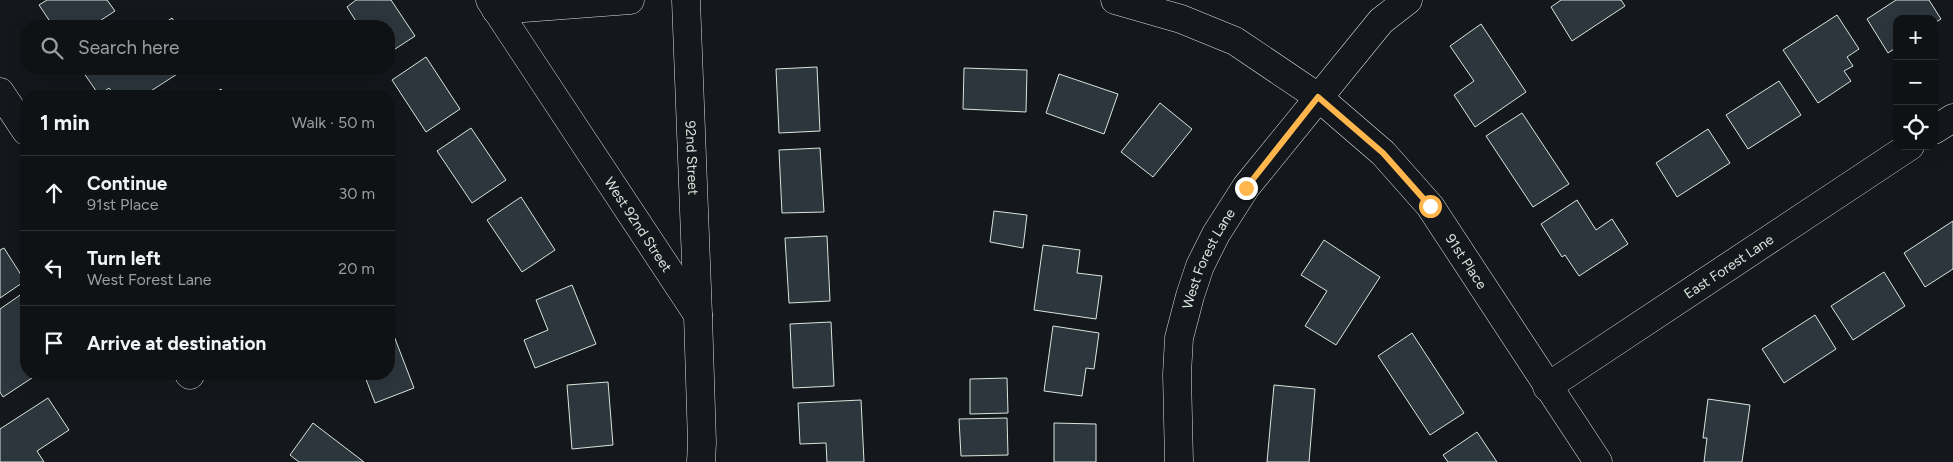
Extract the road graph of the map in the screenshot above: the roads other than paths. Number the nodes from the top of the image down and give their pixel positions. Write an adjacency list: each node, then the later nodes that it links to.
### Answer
1 (630, 0): 5 (street, West 92nd Street)
2 (686, 0): 12 (street, 92nd Street)
3 (1115, 0): 7 (street, 91st Place)
4 (1408, 0): 7 (street, West Forest Lane)
5 (493, 5): 12 (street, West 92nd Street)
6 (0, 92): 9 (street)
7 (1318, 97): 13 (street, 91st Place); 15 (street, West Forest Lane)
8 (1953, 118): 10 (street)
9 (20, 122)
10 (1938, 127)
11 (1904, 150): 13 (street, East Forest Lane)
12 (698, 314): 14 (street)
13 (1547, 387): 16 (street, 91st Place)
14 (701, 462)
15 (1179, 462)
16 (1598, 462)

